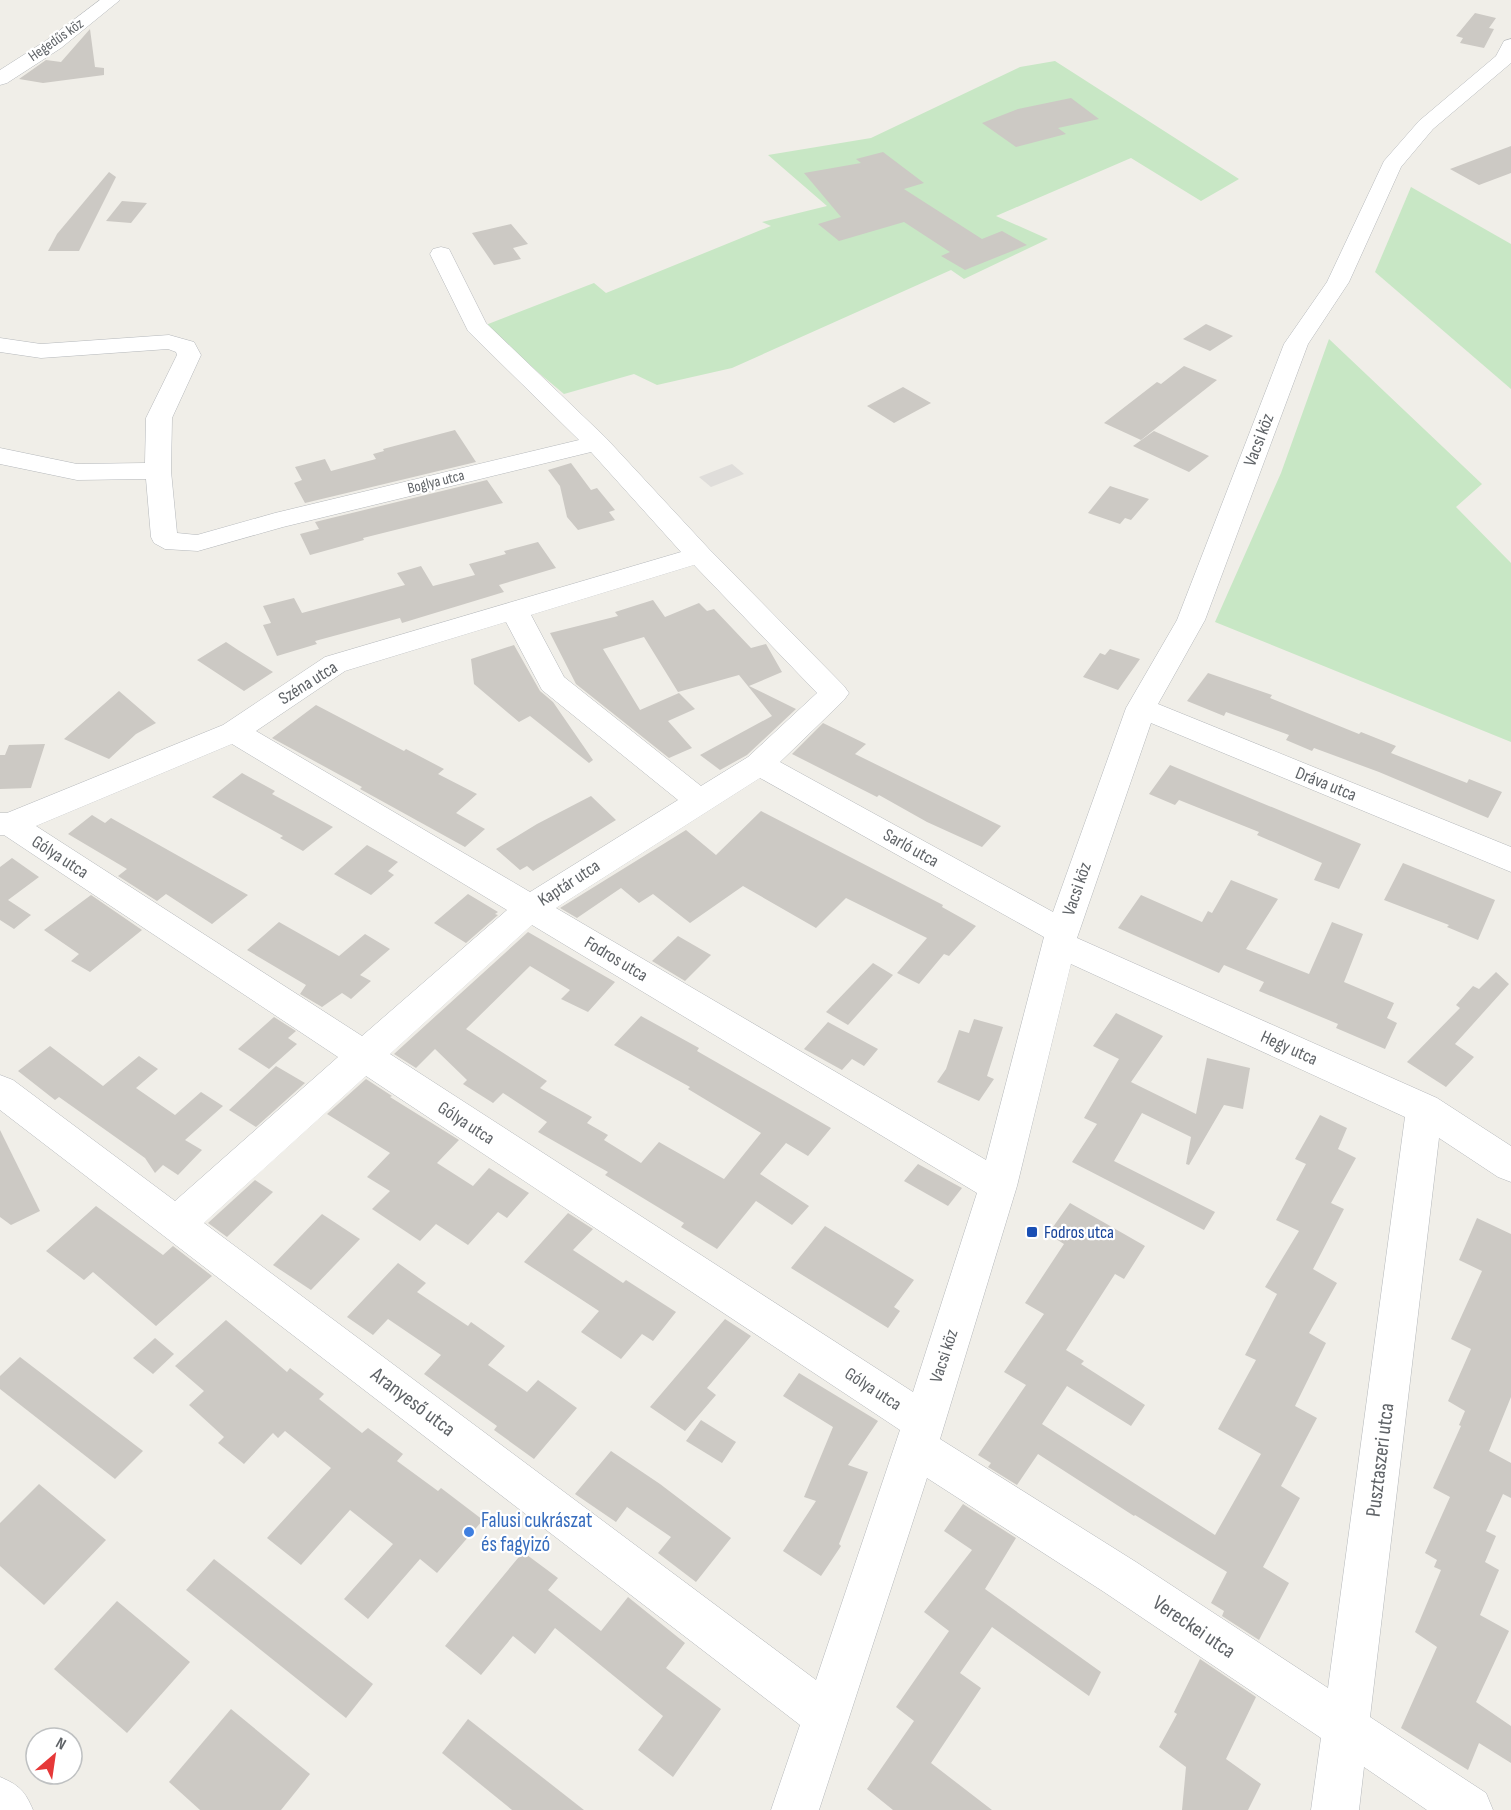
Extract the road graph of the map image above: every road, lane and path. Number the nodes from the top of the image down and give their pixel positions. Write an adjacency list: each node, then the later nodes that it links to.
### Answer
1 (111, 0): 3 (street, Hegedűs köz)
2 (1511, 45): 11 (street, Vacsi köz)
3 (0, 79)
4 (441, 254): 6 (street)
5 (0, 345): 8 (street)
6 (597, 443): 8 (street, Boglya utca); 9 (street)
7 (0, 456): 8 (street)
8 (158, 471)
9 (699, 555): 10 (street, Széna utca); 13 (street, Kaptár utca)
10 (514, 610): 12 (street, Széna utca); 14 (street)
11 (1141, 708): 16 (street, Dráva utca); 18 (street, Vacsi köz)
12 (234, 732): 15 (street, Széna utca); 17 (street, Fodros utca)
13 (759, 764): 14 (street, Kaptár utca); 18 (street, Sarló utca)
14 (698, 800): 17 (street, Kaptár utca)
15 (5, 824): 19 (street, Gólya utca)
16 (1511, 860)
17 (530, 908): 19 (street, Kaptár utca); 23 (street, Fodros utca)
18 (1061, 938): 21 (street, Hegy utca); 23 (street, Vacsi köz)
19 (364, 1055): 24 (street, Kaptár utca); 25 (street, Gólya utca)
20 (0, 1090): 24 (street, Aranyeső utca)
21 (1424, 1109): 22 (street, Hegy utca); 27 (street, Pusztaszeri utca)
22 (1511, 1166)
23 (998, 1186): 25 (street, Vacsi köz)
24 (177, 1223): 26 (street, Aranyeső utca)
25 (920, 1434): 26 (street, Vacsi köz); 27 (street, Vereckei utca)
26 (826, 1716): 30 (street, Vacsi köz)
27 (1346, 1729): 31 (street, Pusztaszeri utca); 32 (street, Vereckei utca)
28 (0, 1801): 29 (street)
29 (9, 1810)
30 (795, 1810)
31 (1335, 1810)
32 (1469, 1810)

